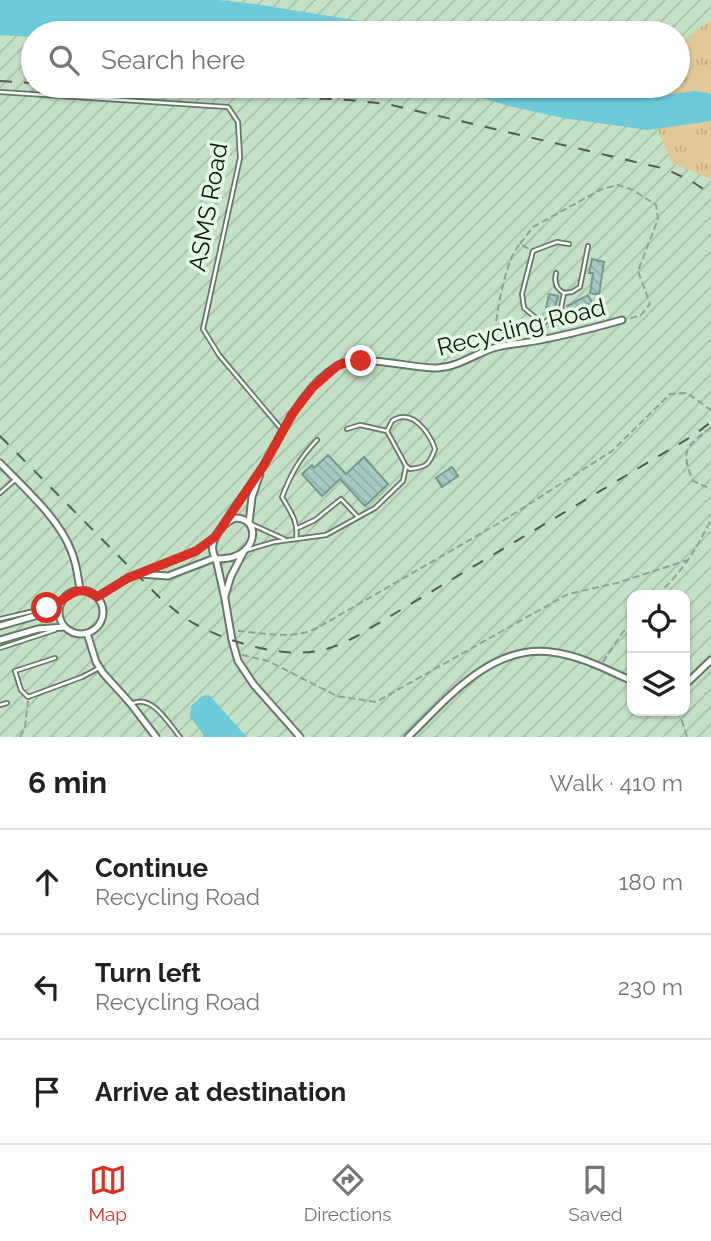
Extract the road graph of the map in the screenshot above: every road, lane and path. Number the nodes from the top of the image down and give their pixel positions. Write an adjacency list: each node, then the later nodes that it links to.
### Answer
1 (0, 92): 2 (lane, ASMS Road)
2 (21, 93)
3 (91, 98): 17 (lane, ASMS Road)
4 (520, 244): 7 (path); 10 (path); 13 (path)
5 (569, 244): 7 (lane)
6 (588, 246): 9 (lane)
7 (533, 251): 11 (lane)
8 (556, 273): 9 (lane)
9 (564, 293): 11 (lane)
10 (622, 320): 12 (street, Recycling Road)
11 (542, 324): 12 (lane)
12 (542, 340): 13 (street, Recycling Road)
13 (496, 347): 17 (street, Recycling Road)
14 (711, 410): 47 (path)
15 (711, 428): 24 (path)
16 (347, 429): 18 (lane)
17 (283, 430): 21 (street, Recycling Road)
18 (387, 431): 22 (lane); 22 (lane)
19 (317, 440): 29 (lane)
20 (0, 463): 23 (street)
21 (264, 465): 28 (street); 30 (street, Recycling Road)
22 (407, 466): 26 (lane)
23 (16, 479): 25 (lane); 38 (street)
24 (711, 489)
25 (0, 493)
26 (359, 517): 29 (lane); 32 (lane)
27 (711, 519): 36 (path)
28 (250, 524): 30 (street); 33 (lane); 34 (street)
29 (298, 528): 32 (lane)
30 (221, 530): 31 (street, Recycling Road)
31 (215, 537): 35 (street); 37 (street)
32 (296, 538): 33 (lane)
33 (287, 540): 34 (lane)
34 (244, 552): 35 (street); 41 (street)
35 (216, 558): 37 (street); 41 (street)
36 (688, 560): 39 (path); 51 (path)
37 (137, 574): 40 (street)
38 (80, 590): 40 (street); 42 (street)
39 (663, 590)
40 (97, 597): 48 (street)
41 (225, 599): 47 (street)
42 (62, 602): 43 (lane); 44 (street); 45 (street)
43 (0, 619)
44 (0, 626)
45 (63, 627): 48 (street); 49 (street); 50 (lane)
46 (627, 628): 54 (path)
47 (230, 631): 51 (street)
48 (87, 634): 55 (street)
49 (0, 640)
50 (0, 648)
51 (234, 653): 66 (street)
52 (55, 658): 58 (lane)
53 (711, 660): 57 (street)
54 (600, 666): 56 (street); 67 (street)
55 (99, 668): 58 (lane); 60 (street)
56 (627, 679)
57 (690, 680)
58 (28, 697): 63 (path)
59 (7, 703): 61 (lane)
60 (131, 704): 64 (street); 65 (lane)
61 (0, 705)
62 (680, 716): 68 (path)
63 (20, 737)
64 (156, 737)
65 (180, 737)
66 (300, 737)
67 (408, 737)
68 (687, 737)

